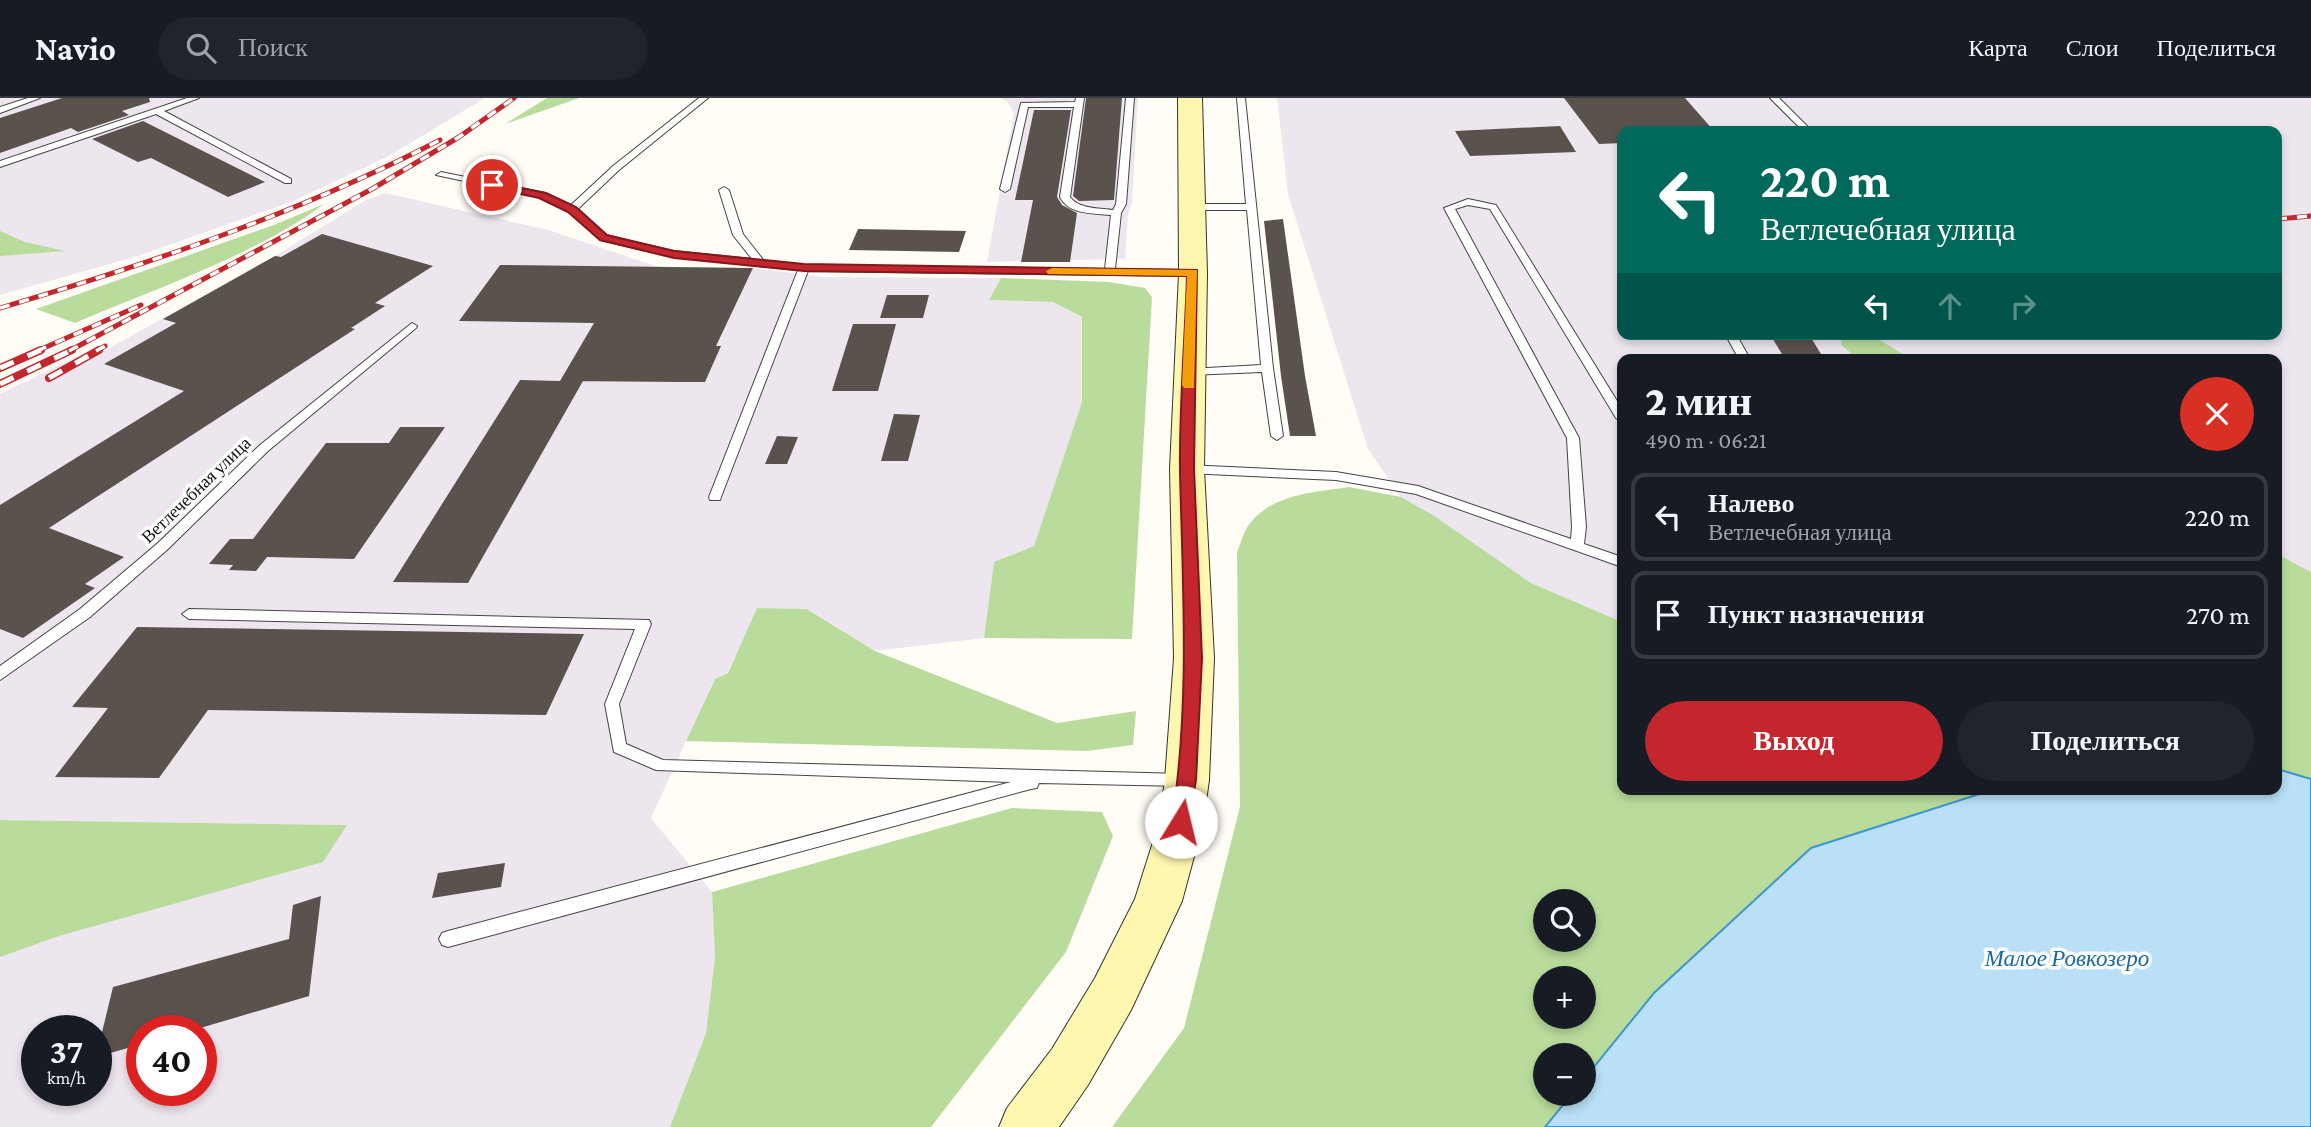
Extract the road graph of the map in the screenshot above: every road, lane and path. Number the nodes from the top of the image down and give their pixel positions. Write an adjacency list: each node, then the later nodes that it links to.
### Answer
1 (36, 98): 10 (lane)
2 (195, 98): 11 (lane)
3 (704, 98): 20 (lane)
4 (1130, 98): 21 (lane)
5 (1190, 98): 18 (street)
6 (1241, 98): 19 (lane)
7 (1774, 98): 12 (lane)
8 (1021, 101): 9 (lane); 16 (lane)
9 (1079, 101): 21 (lane)
10 (0, 110)
11 (157, 111): 13 (lane); 15 (lane)
12 (1803, 126)
13 (0, 164)
14 (442, 175): 20 (lane)
15 (288, 181)
16 (1005, 188)
17 (724, 190): 22 (lane)
18 (1190, 207): 19 (lane); 25 (street)
19 (1251, 207): 27 (lane)
20 (572, 209): 22 (lane)
21 (1116, 214): 24 (lane)
22 (759, 261): 23 (lane)
23 (804, 268): 24 (lane); 32 (lane)
24 (1110, 272): 25 (lane)
25 (1193, 273): 28 (street)
26 (412, 326): 36 (lane, Ветлечебная улица)
27 (1267, 368): 28 (lane); 30 (lane)
28 (1189, 372): 31 (street)
29 (1617, 410): 33 (lane)
30 (1277, 436)
31 (1187, 469): 33 (lane); 38 (street)
32 (715, 497)
33 (1577, 547): 34 (lane)
34 (1617, 560)
35 (189, 614): 37 (lane)
36 (0, 674)
37 (1047, 779): 38 (lane); 39 (lane)
38 (1187, 780): 40 (street)
39 (448, 939)
40 (1026, 1127)

